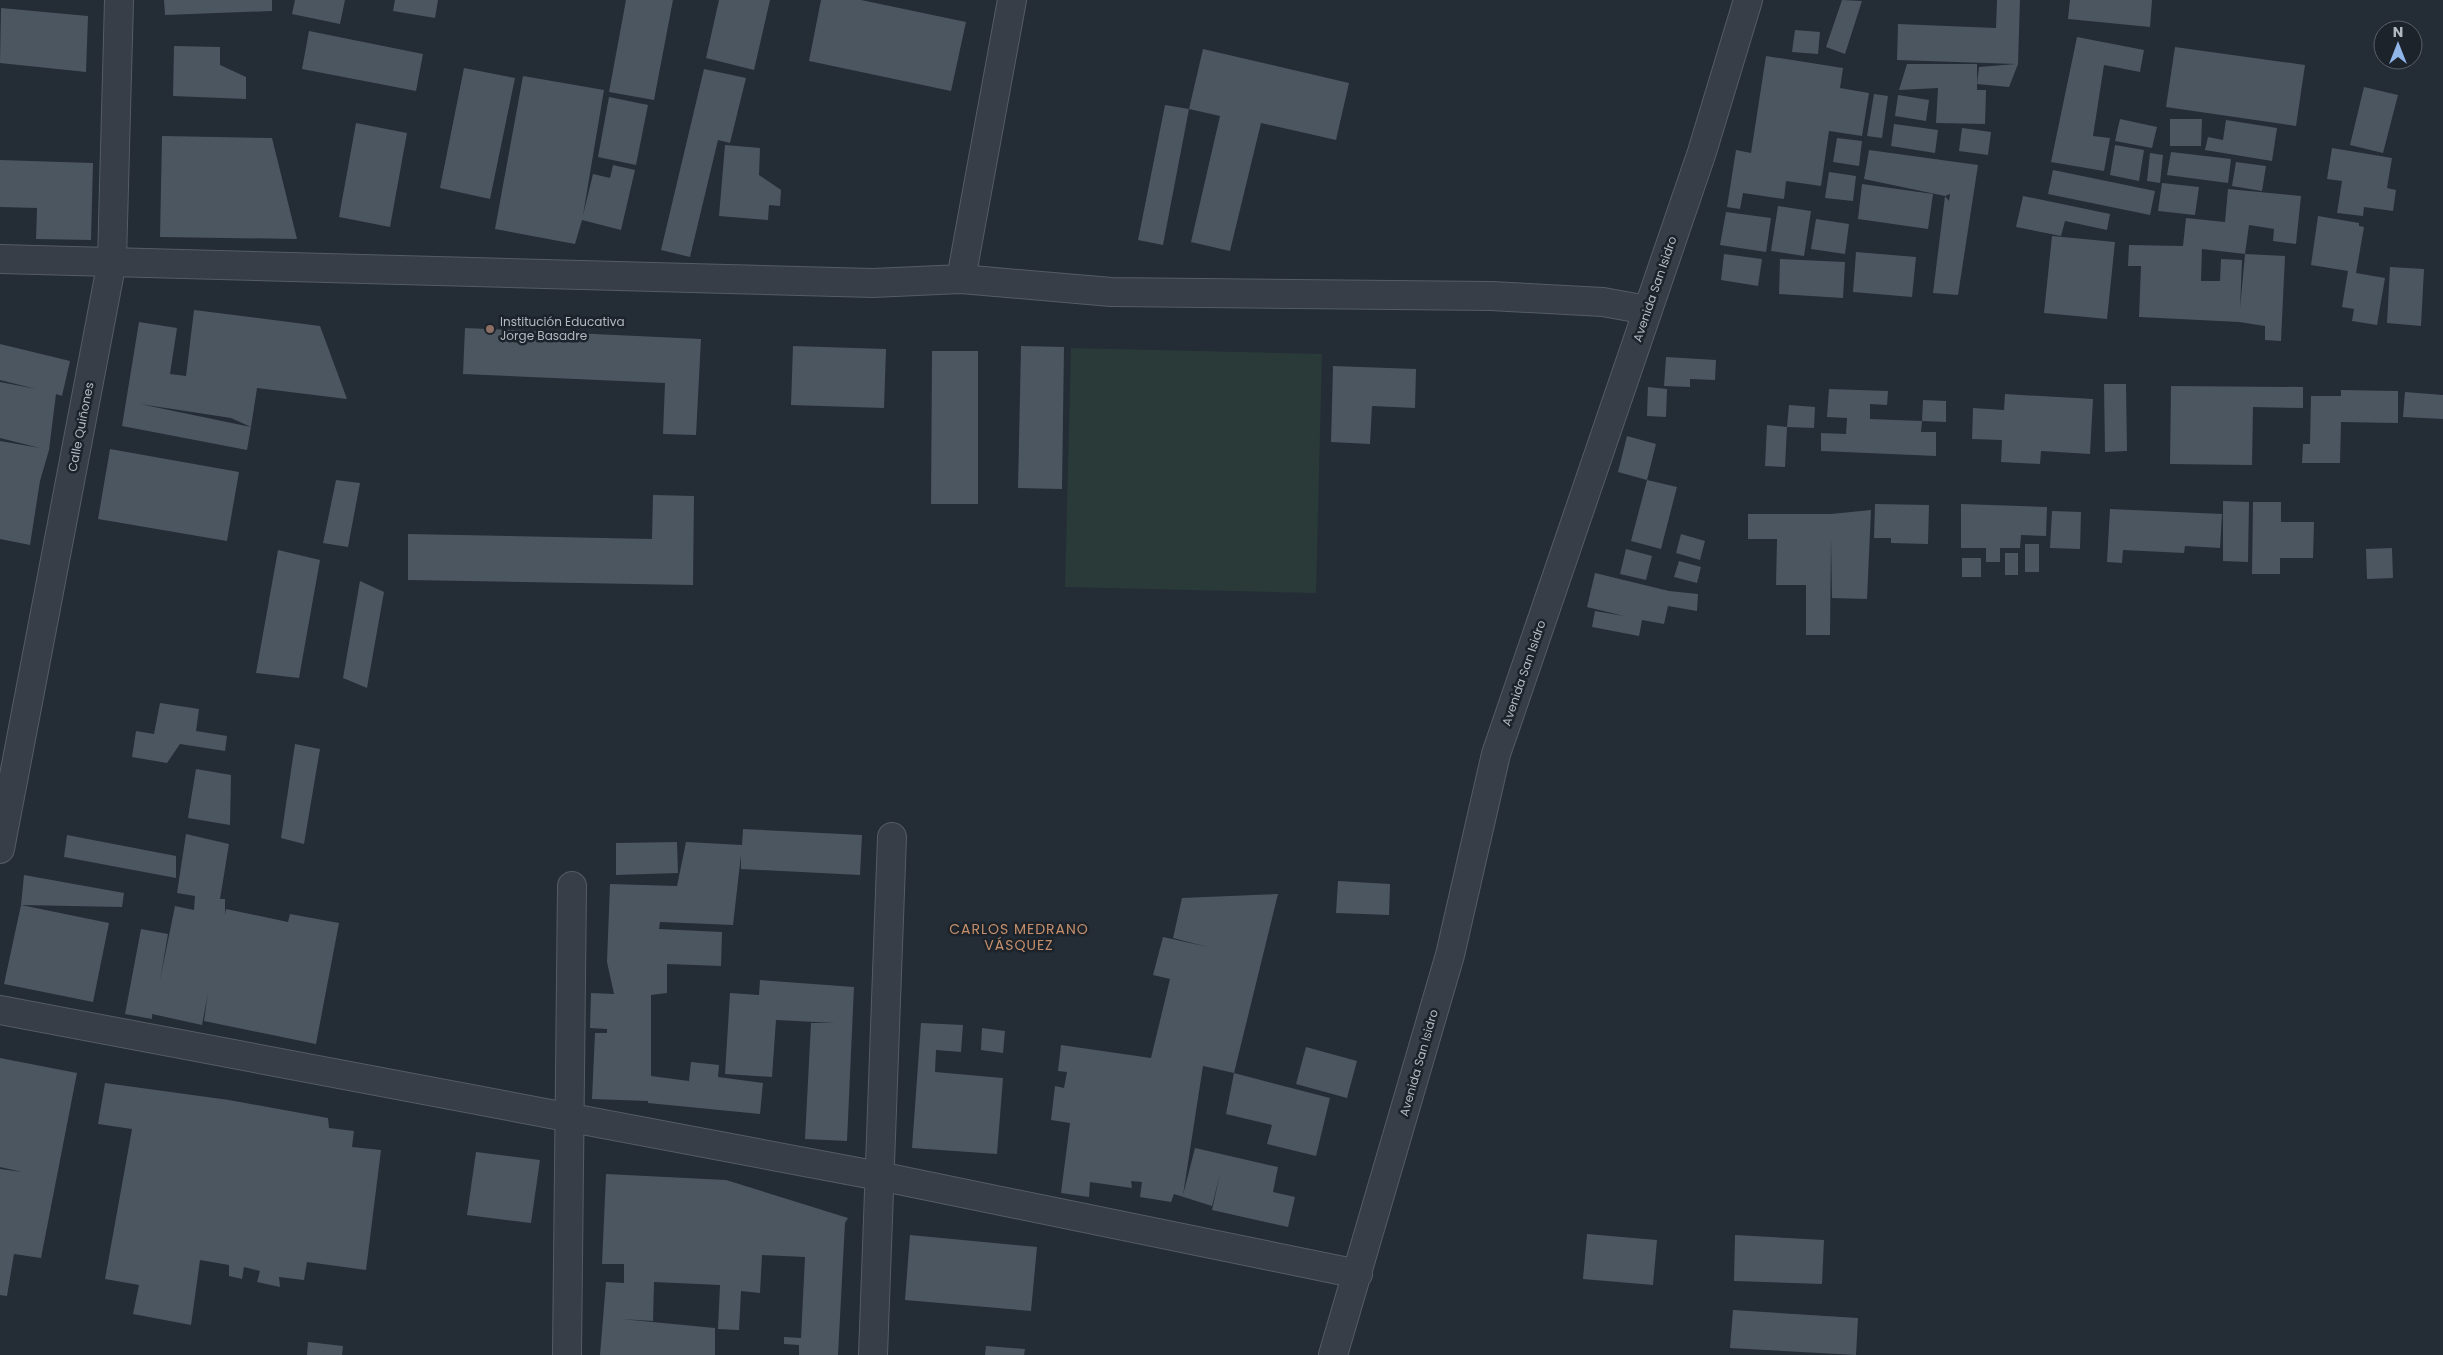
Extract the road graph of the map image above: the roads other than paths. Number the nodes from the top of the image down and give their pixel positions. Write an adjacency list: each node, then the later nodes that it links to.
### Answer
1 (119, 0): 5 (street, Calle Quiñones)
2 (1012, 0): 6 (street)
3 (1748, 0): 7 (street, Avenida San Isidro)
4 (0, 258): 5 (street)
5 (112, 261): 6 (street); 9 (street, Calle Quiñones)
6 (961, 279): 7 (street)
7 (1647, 310): 14 (street, Avenida San Isidro)
8 (892, 836): 13 (street)
9 (0, 849)
10 (572, 886): 12 (street)
11 (0, 1010): 12 (street)
12 (569, 1118): 13 (street); 15 (street)
13 (880, 1176): 14 (street); 16 (street)
14 (1358, 1274): 17 (street, Avenida San Isidro)
15 (567, 1355)
16 (873, 1355)
17 (1333, 1355)

